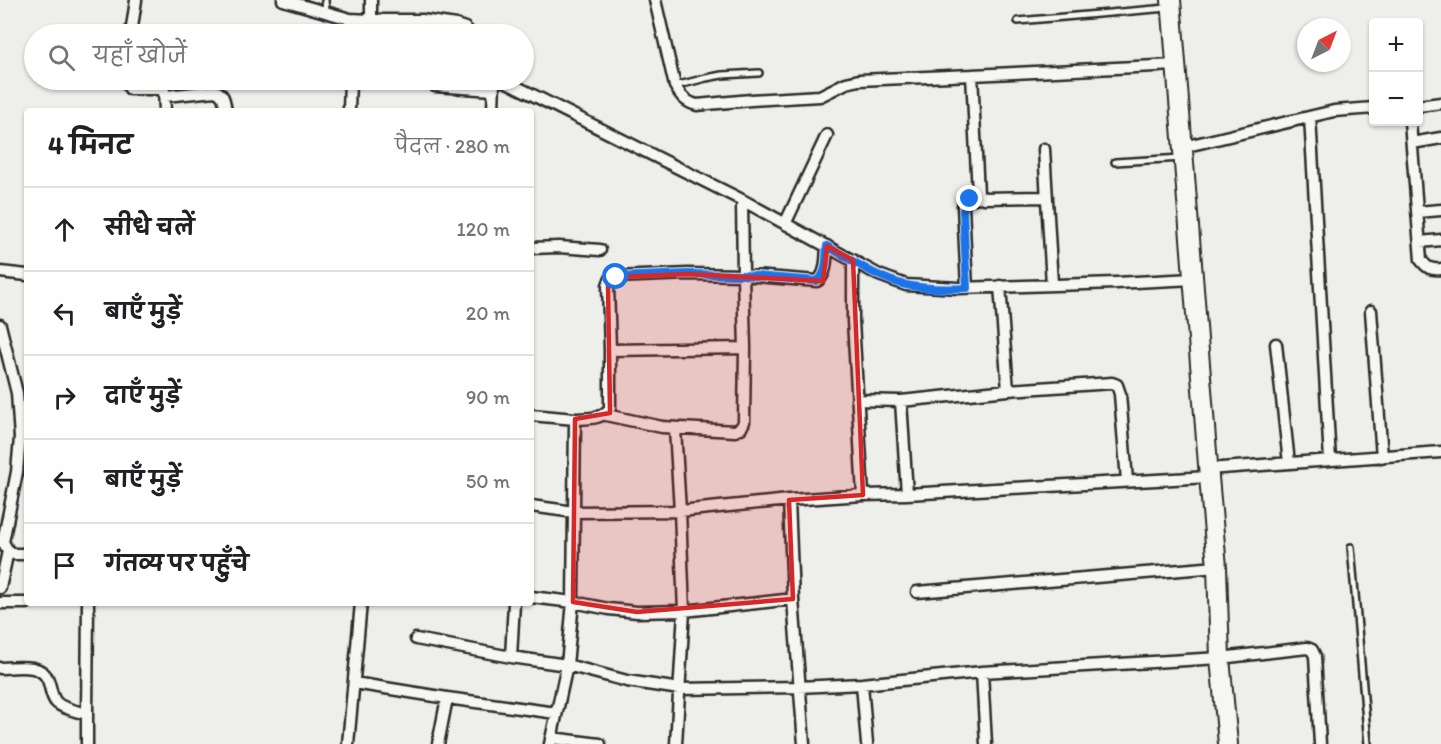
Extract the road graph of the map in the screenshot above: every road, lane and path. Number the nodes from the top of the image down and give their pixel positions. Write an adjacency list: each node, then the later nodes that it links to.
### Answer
1 (136, 0): 12 (street)
2 (283, 0): 7 (street)
3 (325, 0): 7 (lane)
4 (371, 0): 9 (street)
5 (655, 0): 19 (street)
6 (1171, 4): 11 (lane); 16 (main road)
7 (326, 13): 8 (street)
8 (350, 19): 9 (street); 13 (street)
9 (371, 20): 10 (street)
10 (422, 20): 14 (street); 15 (street)
11 (1018, 21)
12 (132, 24)
13 (350, 24)
14 (423, 24)
15 (448, 24)
16 (1176, 65): 18 (street); 38 (main road)
17 (759, 73): 19 (lane)
18 (972, 75): 19 (street); 40 (street)
19 (675, 86)
20 (164, 90): 24 (street)
21 (350, 90): 29 (street)
22 (494, 90): 30 (street)
23 (523, 90): 42 (street)
24 (165, 96): 27 (street); 28 (street)
25 (1441, 103): 26 (street)
26 (1423, 105)
27 (165, 108)
28 (225, 108)
29 (349, 108)
30 (493, 108)
31 (1369, 108): 32 (street)
32 (1310, 117): 38 (street); 74 (street)
33 (1410, 126): 36 (street)
34 (827, 135): 45 (street)
35 (1441, 138): 36 (street)
36 (1412, 143): 44 (street)
37 (1044, 149): 41 (street)
38 (1183, 153): 39 (lane); 56 (main road)
39 (1115, 162)
40 (981, 196): 41 (street); 59 (street)
41 (1047, 197): 57 (street)
42 (742, 200): 45 (street); 55 (street)
43 (1441, 210): 44 (street)
44 (1417, 212): 47 (street)
45 (785, 224): 48 (street)
46 (1441, 240): 47 (street)
47 (1420, 242): 52 (street)
48 (827, 246): 51 (street); 55 (street)
49 (534, 248): 50 (street)
50 (600, 250)
51 (853, 260): 59 (street); 66 (street)
52 (1441, 269)
53 (0, 272): 54 (street)
54 (24, 275)
55 (743, 275): 63 (street); 64 (street)
56 (1193, 279): 57 (street); 76 (main road)
57 (1052, 284): 58 (street)
58 (1000, 286): 59 (street); 65 (street)
59 (967, 288)
60 (1371, 311): 73 (street)
61 (0, 326): 79 (street)
62 (1276, 344): 75 (street)
63 (745, 348): 64 (street); 71 (street)
64 (610, 350): 68 (street)
65 (1008, 390): 67 (street); 77 (street)
66 (857, 400): 67 (street); 81 (street)
67 (901, 400): 80 (street)
68 (606, 414): 70 (street); 71 (street)
69 (534, 415): 70 (street)
70 (575, 418): 85 (street)
71 (675, 429): 84 (street)
72 (1441, 452): 73 (street)
73 (1382, 457): 74 (street)
74 (1330, 460): 75 (street)
75 (1289, 463): 76 (street)
76 (1208, 473): 77 (street); 89 (main road)
77 (1127, 481): 80 (street)
78 (0, 493): 79 (street)
79 (13, 494): 87 (street)
80 (907, 494): 81 (street)
81 (863, 495): 82 (street)
82 (789, 500): 84 (street); 93 (street)
83 (534, 506): 85 (street)
84 (680, 511): 85 (street); 100 (street)
85 (574, 512): 94 (street)
86 (1351, 547): 125 (lane)
87 (8, 551): 88 (street); 90 (street)
88 (24, 554)
89 (1217, 567): 91 (street); 103 (main road)
90 (0, 588)
91 (916, 592)
92 (534, 597): 94 (street)
93 (793, 599): 100 (street); 109 (street)
94 (573, 602): 100 (street); 104 (street)
95 (0, 603): 96 (street)
96 (24, 603)
97 (88, 606): 113 (street)
98 (361, 606): 107 (street)
99 (514, 606): 102 (street)
100 (684, 611): 110 (street)
101 (416, 639): 102 (street)
102 (511, 657): 104 (street)
103 (1220, 658): 106 (street); 123 (main road); 124 (street)
104 (567, 665): 110 (street); 112 (street)
105 (0, 668): 113 (street)
106 (982, 672): 108 (street); 122 (street)
107 (354, 683): 111 (street); 116 (street)
108 (862, 684): 109 (street); 121 (street)
109 (798, 687): 110 (street); 120 (street)
110 (680, 689): 119 (street)
111 (447, 698): 112 (street); 117 (street)
112 (556, 713): 114 (street)
113 (87, 714): 115 (street)
114 (551, 741): 118 (street)
115 (87, 744)
116 (348, 744)
117 (438, 744)
118 (600, 744)
119 (676, 744)
120 (804, 744)
121 (867, 744)
122 (986, 744)
123 (1228, 744)
124 (1320, 744)
125 (1368, 744)

